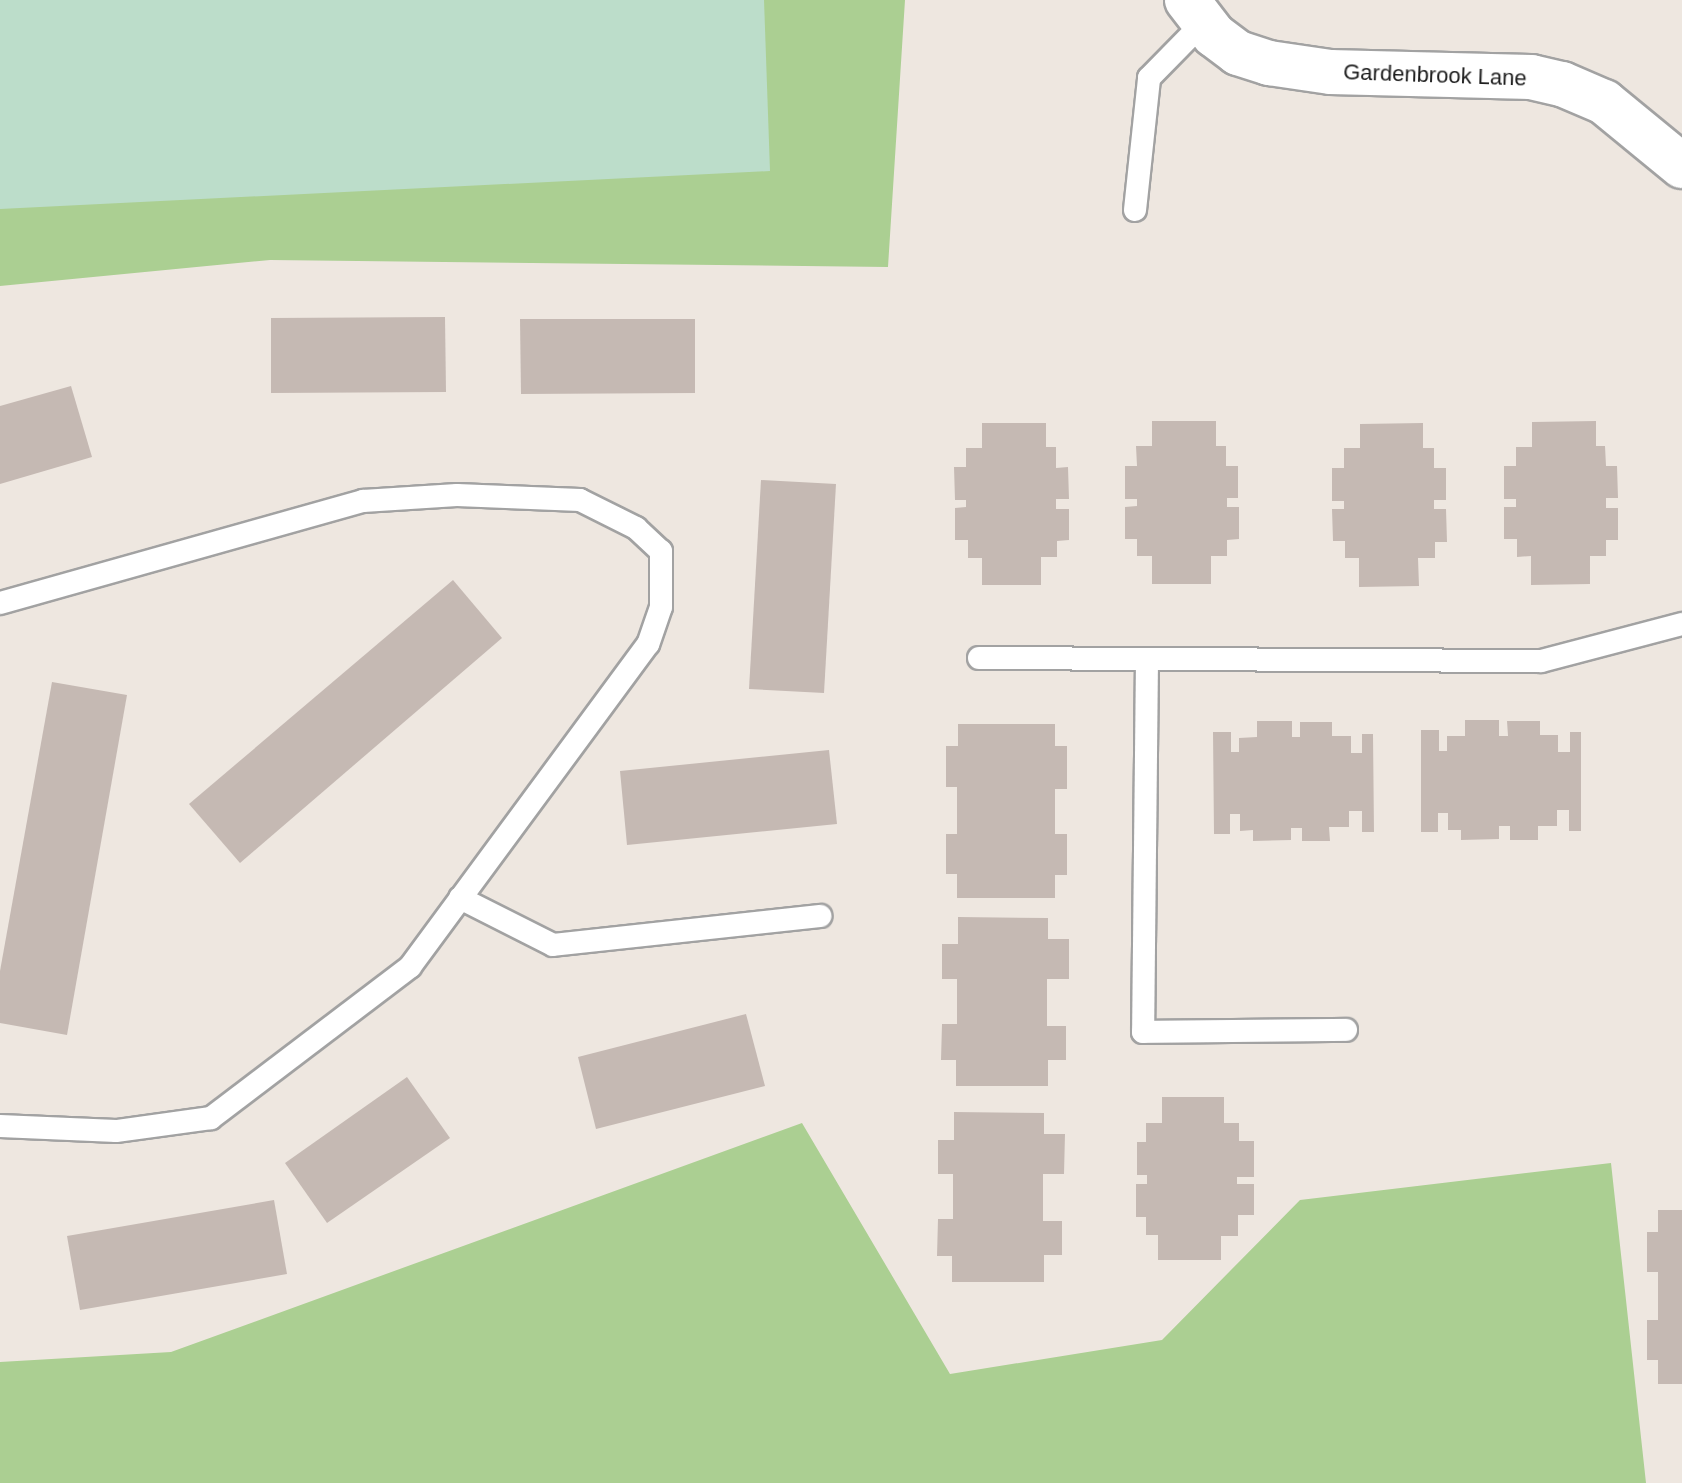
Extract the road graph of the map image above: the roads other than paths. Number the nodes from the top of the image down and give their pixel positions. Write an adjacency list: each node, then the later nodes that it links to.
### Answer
1 (1195, 11): 2 (street, Gardenbrook Lane); 3 (lane)
2 (1682, 166)
3 (1135, 210)
4 (0, 603): 8 (lane)
5 (1682, 624): 7 (lane)
6 (979, 658): 7 (lane)
7 (1147, 659): 10 (lane)
8 (460, 898): 9 (lane); 11 (lane)
9 (820, 916)
10 (1346, 1030)
11 (0, 1126)

